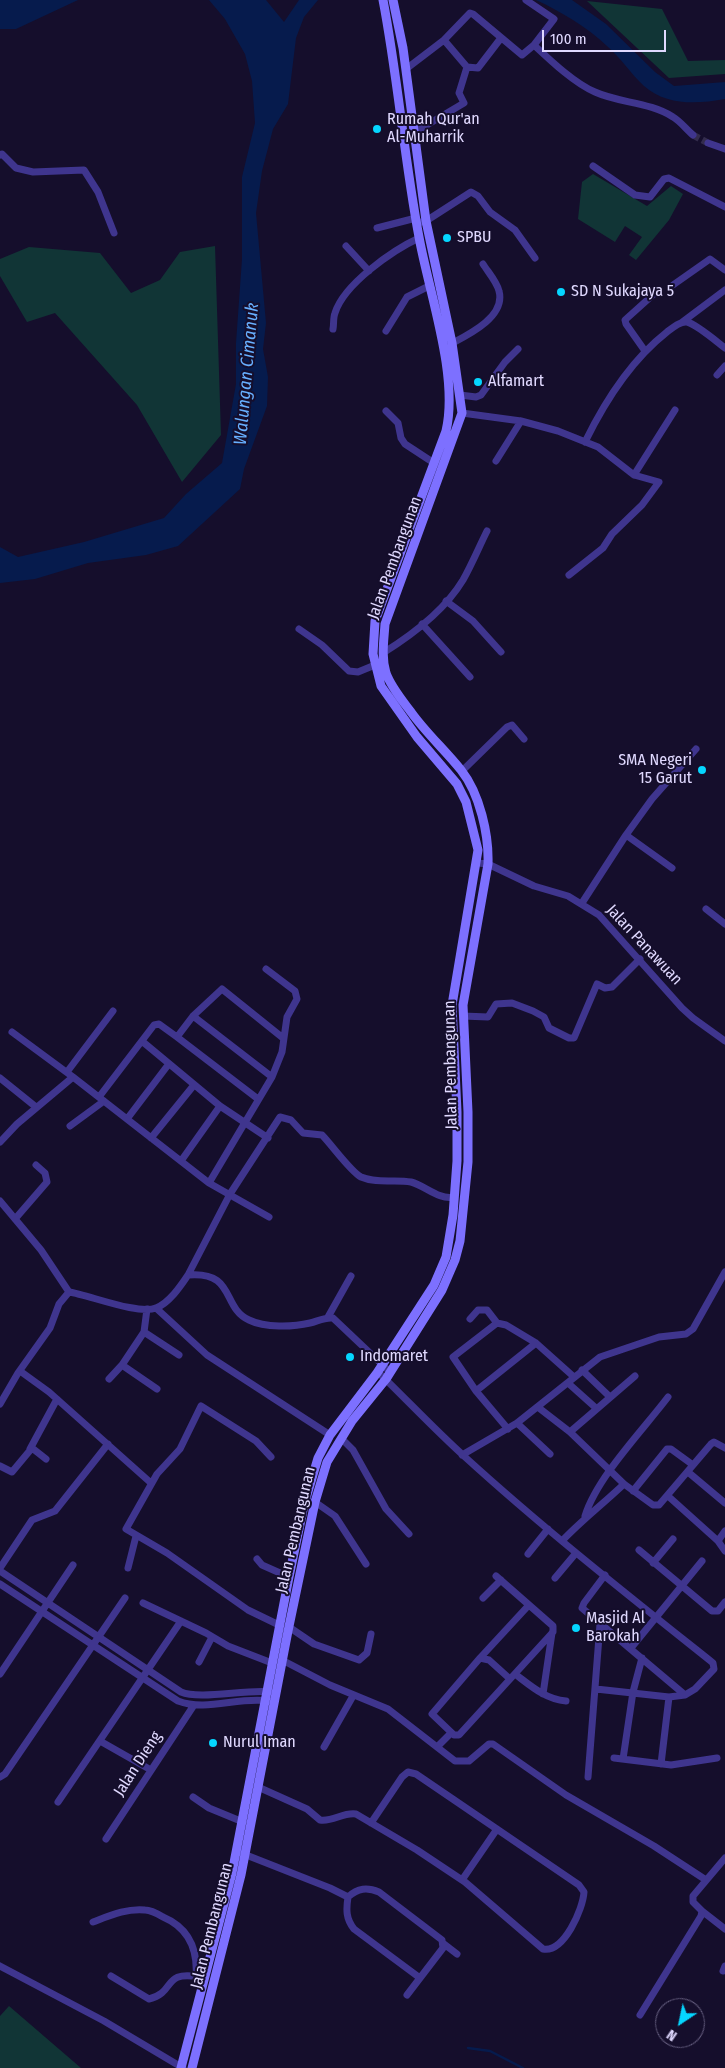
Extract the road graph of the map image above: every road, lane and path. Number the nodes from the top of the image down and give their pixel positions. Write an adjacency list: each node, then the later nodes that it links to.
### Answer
1 (383, 0): 16 (main road, Jalan Pembangunan)
2 (393, 0): 8 (main road, Jalan Pembangunan)
3 (526, 0): 6 (street)
4 (501, 38): 5 (street); 6 (street); 7 (street)
5 (444, 40): 7 (street); 8 (street)
6 (534, 45): 10 (street)
7 (467, 67): 9 (street)
8 (406, 69): 9 (main road, Jalan Pembangunan)
9 (415, 132): 16 (main road, Jalan Pembangunan)
10 (693, 135)
11 (708, 143): 12 (street)
12 (725, 149)
13 (0, 155): 18 (street)
14 (592, 166): 15 (street)
15 (725, 207)
16 (419, 221): 17 (street); 19 (main road, Jalan Pembangunan); 21 (street); 32 (main road, Jalan Pembangunan)
17 (377, 228)
18 (114, 234)
19 (419, 238): 24 (street); 26 (main road, Jalan Pembangunan)
20 (346, 246): 24 (street)
21 (535, 258)
22 (483, 264): 32 (street)
23 (725, 270): 25 (street)
24 (369, 271): 30 (street)
25 (672, 285)
26 (429, 286): 31 (street); 33 (main road, Jalan Pembangunan)
27 (725, 290): 29 (street)
28 (654, 293): 36 (street)
29 (681, 323): 34 (street); 36 (street)
30 (333, 329)
31 (386, 331)
32 (452, 343): 33 (street); 39 (main road, Jalan Pembangunan)
33 (442, 348): 46 (main road, Jalan Pembangunan)
34 (725, 348)
35 (518, 349): 39 (street)
36 (645, 351): 44 (street)
37 (725, 366): 38 (street)
38 (717, 375)
39 (460, 395): 42 (main road, Jalan Pembangunan)
40 (386, 410): 46 (street)
41 (675, 410): 47 (street)
42 (462, 413): 43 (street); 49 (main road, Jalan Pembangunan)
43 (521, 421): 44 (street); 45 (street)
44 (585, 442): 47 (street)
45 (496, 461)
46 (434, 463): 48 (main road, Jalan Pembangunan)
47 (634, 475): 51 (street)
48 (426, 484): 49 (main road); 57 (main road, Jalan Pembangunan)
49 (436, 488): 56 (main road, Jalan Pembangunan)
50 (487, 531): 52 (street)
51 (569, 575)
52 (446, 601): 53 (street); 55 (street)
53 (422, 624): 56 (street); 58 (street)
54 (300, 629): 57 (street)
55 (501, 652)
56 (383, 653): 61 (main road, Jalan Pembangunan)
57 (375, 665): 63 (main road, Jalan Pembangunan)
58 (470, 677)
59 (524, 739): 61 (street)
60 (696, 749): 62 (street)
61 (462, 772): 64 (main road, Jalan Pembangunan)
62 (626, 835): 65 (street); 66 (street)
63 (478, 863): 64 (street, Jalan Panawuan); 87 (main road, Jalan Pembangunan)
64 (488, 864): 66 (street, Jalan Panawuan); 73 (main road, Jalan Pembangunan)
65 (672, 868)
66 (582, 903): 69 (street, Jalan Panawuan)
67 (706, 909): 68 (street)
68 (725, 924)
69 (640, 959): 73 (street); 77 (street, Jalan Panawuan)
70 (266, 969): 76 (street)
71 (113, 1011): 80 (street)
72 (193, 1016): 75 (street); 76 (street); 81 (street)
73 (463, 1016): 84 (main road, Jalan Pembangunan)
74 (12, 1032): 80 (street)
75 (177, 1036): 78 (street); 86 (street)
76 (283, 1038): 81 (street)
77 (725, 1041)
78 (143, 1042): 79 (street); 85 (street)
79 (168, 1064): 83 (street); 90 (street)
80 (70, 1074): 85 (street); 89 (street)
81 (272, 1077): 86 (street)
82 (0, 1078): 89 (street)
83 (194, 1084): 88 (street); 93 (street)
84 (467, 1098): 87 (main road); 104 (main road, Jalan Pembangunan)
85 (101, 1099): 90 (street); 92 (street)
86 (258, 1099): 91 (street)
87 (457, 1099): 100 (main road, Jalan Pembangunan)
88 (220, 1106): 91 (street); 96 (street)
89 (36, 1107): 95 (street)
90 (127, 1119): 93 (street)
91 (245, 1122): 94 (street); 98 (street)
92 (70, 1126)
93 (151, 1138): 96 (street)
94 (268, 1138): 99 (street); 100 (street)
95 (0, 1142)
96 (181, 1161): 98 (street)
97 (36, 1165): 105 (street)
98 (209, 1183): 99 (street)
99 (230, 1194): 102 (street); 107 (street)
100 (454, 1197): 103 (main road, Jalan Pembangunan)
101 (0, 1201): 105 (street)
102 (269, 1217)
103 (452, 1217): 104 (main road); 119 (main road, Jalan Pembangunan)
104 (463, 1218): 122 (main road, Jalan Pembangunan)
105 (15, 1219): 109 (street)
106 (725, 1272): 120 (street)
107 (188, 1275): 110 (street); 112 (street)
108 (351, 1276): 112 (street)
109 (69, 1292): 111 (street); 121 (street)
110 (156, 1308): 111 (street); 141 (street)
111 (147, 1309): 115 (street)
112 (328, 1317): 119 (street)
113 (470, 1319): 114 (street)
114 (497, 1323): 116 (street); 128 (street)
115 (144, 1332): 117 (street); 118 (street)
116 (536, 1343): 124 (street); 128 (street)
117 (179, 1354)
118 (122, 1366): 125 (street); 127 (street)
119 (380, 1369): 122 (street); 136 (main road, Jalan Pembangunan)
120 (582, 1370): 124 (street); 131 (street)
121 (20, 1371): 129 (street); 132 (street)
122 (388, 1376): 137 (main road, Jalan Pembangunan); 146 (street)
123 (635, 1376): 131 (street)
124 (574, 1378): 126 (street)
125 (109, 1379)
126 (568, 1384): 134 (street); 135 (street)
127 (157, 1389)
128 (476, 1391): 139 (street)
129 (3, 1393): 133 (street)
130 (668, 1397): 152 (street)
131 (610, 1398): 135 (street)
132 (57, 1400): 143 (street); 144 (street)
133 (0, 1404)
134 (539, 1408): 138 (street); 140 (street)
135 (597, 1409): 140 (street)
136 (347, 1411): 137 (main road); 141 (main road, Jalan Pembangunan)
137 (355, 1417): 142 (main road, Jalan Pembangunan)
138 (517, 1424): 139 (street); 147 (street)
139 (508, 1429): 146 (street)
140 (570, 1432): 152 (street)
141 (330, 1434): 180 (main road, Jalan Pembangunan)
142 (342, 1438): 158 (main road, Jalan Pembangunan); 163 (street)
143 (108, 1444): 154 (street); 178 (street)
144 (30, 1448): 149 (street); 151 (street)
145 (725, 1448): 150 (street)
146 (462, 1454): 161 (street)
147 (550, 1454)
148 (271, 1458): 154 (street)
149 (46, 1459)
150 (693, 1465): 153 (street); 156 (street)
151 (0, 1466)
152 (610, 1471): 155 (street); 160 (street)
153 (688, 1472): 157 (street); 159 (street)
154 (151, 1483): 164 (street)
155 (624, 1484): 156 (street); 160 (street)
156 (634, 1491): 157 (street)
157 (668, 1496): 167 (street)
158 (315, 1502): 175 (street); 194 (main road, Jalan Pembangunan)
159 (725, 1504)
160 (586, 1516): 166 (street)
161 (548, 1529): 166 (street); 171 (street)
162 (725, 1531): 167 (street)
163 (410, 1534)
164 (136, 1536): 177 (street); 194 (street)
165 (674, 1539): 174 (street)
166 (562, 1541): 170 (street)
167 (718, 1541): 169 (street)
168 (639, 1550): 174 (street)
169 (725, 1552)
170 (576, 1553): 179 (street); 181 (street)
171 (528, 1554)
172 (257, 1559): 180 (street)
173 (702, 1561): 183 (street)
174 (654, 1563): 183 (street)
175 (366, 1564)
176 (73, 1565): 186 (street)
177 (128, 1568)
178 (0, 1570): 186 (street)
179 (606, 1575): 191 (street); 193 (street)
180 (289, 1577): 194 (main road, Jalan Pembangunan)
181 (555, 1578)
182 (0, 1584): 190 (street)
183 (680, 1586): 187 (street); 191 (street)
184 (125, 1598): 197 (street)
185 (483, 1598): 189 (street)
186 (47, 1602): 190 (street); 197 (street)
187 (725, 1602)
188 (143, 1603): 192 (street)
189 (528, 1606): 195 (street); 201 (street)
190 (42, 1611): 199 (street); 207 (street)
191 (655, 1617): 200 (street); 214 (street)
192 (181, 1621): 198 (street); 206 (street)
193 (600, 1624): 200 (street); 210 (street)
194 (284, 1626): 196 (street); 203 (main road, Jalan Pembangunan); 205 (main road, Jalan Pembangunan)
195 (553, 1632): 208 (street); 213 (street)
196 (371, 1634)
197 (98, 1637): 199 (street); 206 (street)
198 (212, 1637): 204 (street); 205 (street)
199 (93, 1645): 209 (street); 230 (street)
200 (631, 1648): 202 (street)
201 (480, 1658): 208 (street); 221 (street)
202 (642, 1658): 212 (street); 214 (street)
203 (282, 1660): 215 (street); 216 (main road, Jalan Pembangunan)
204 (199, 1662)
205 (272, 1663): 216 (main road, Jalan Pembangunan)
206 (149, 1669): 209 (street); 211 (street)
207 (0, 1674)
208 (513, 1676): 213 (street); 221 (street)
209 (143, 1677): 220 (street); 222 (street)
210 (596, 1689): 212 (street); 231 (street)
211 (237, 1691): 216 (street); 218 (street)
212 (633, 1692): 217 (street); 227 (street)
213 (543, 1694): 219 (street)
214 (685, 1695): 217 (street)
215 (353, 1696): 223 (street); 224 (street)
216 (270, 1697): 218 (street); 232 (main road, Jalan Pembangunan); 235 (main road, Jalan Pembangunan)
217 (669, 1697): 228 (street)
218 (237, 1701): 220 (street)
219 (566, 1701)
220 (194, 1705): 229 (street, Jalan Dieng)
221 (451, 1733): 223 (street)
222 (100, 1740): 229 (street); 234 (street)
223 (438, 1746): 242 (street)
224 (324, 1747)
225 (614, 1758): 227 (street)
226 (717, 1758): 228 (street)
227 (623, 1759): 228 (street)
228 (661, 1764)
229 (151, 1770): 238 (street, Jalan Dieng)
230 (0, 1777)
231 (588, 1777)
232 (258, 1787): 236 (street); 239 (main road, Jalan Pembangunan)
233 (193, 1798): 235 (street)
234 (58, 1802)
235 (243, 1822): 239 (main road, Jalan Pembangunan)
236 (371, 1823): 237 (street); 241 (street)
237 (498, 1829): 241 (street); 241 (street)
238 (106, 1839)
239 (241, 1852): 243 (street); 253 (main road, Jalan Pembangunan); 259 (main road, Jalan Pembangunan)
240 (725, 1858): 242 (street)
241 (462, 1880)
242 (706, 1880): 244 (street)
243 (348, 1897): 247 (street); 254 (street)
244 (702, 1911): 246 (street); 256 (street)
245 (93, 1922): 252 (street)
246 (725, 1929)
247 (444, 1944): 248 (street); 254 (street)
248 (457, 1954)
249 (0, 1966): 257 (street)
250 (24, 1975): 257 (street)
251 (111, 1976): 252 (street)
252 (196, 1976): 253 (street)
253 (205, 1978): 258 (main road, Jalan Pembangunan)
254 (420, 1978): 255 (street)
255 (407, 1995)
256 (640, 2015)
257 (96, 2016): 258 (street)
258 (182, 2068)
259 (192, 2068)

